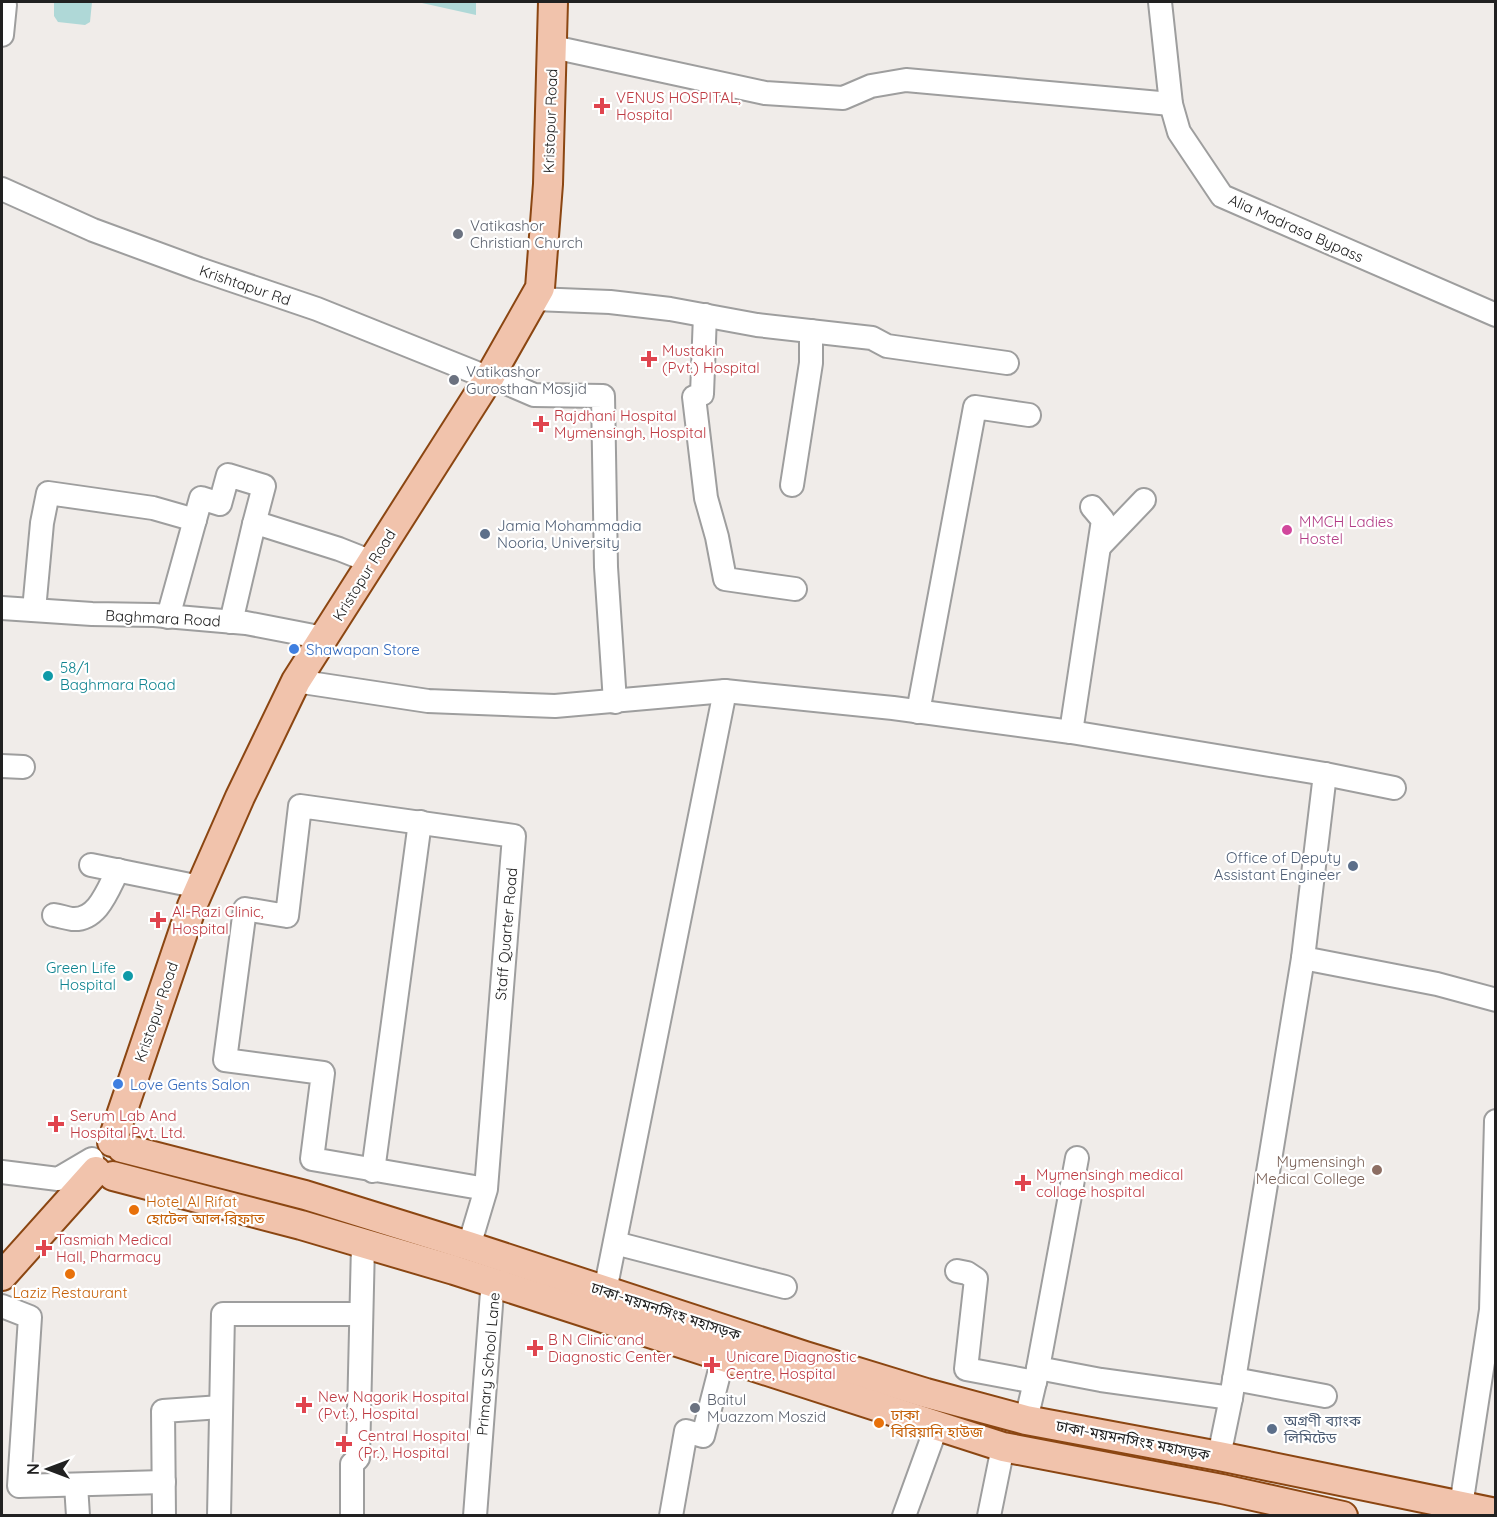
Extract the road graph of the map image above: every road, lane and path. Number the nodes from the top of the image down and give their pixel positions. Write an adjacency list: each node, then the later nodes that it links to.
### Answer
1 (3, 2): 4 (street)
2 (553, 2): 5 (main road, Kristopur Road)
3 (1160, 2): 6 (street, Alia Madrasa Bypass)
4 (2, 35)
5 (553, 47): 6 (street); 8 (main road, Kristopur Road)
6 (1171, 104): 10 (street, Alia Madrasa Bypass)
7 (2, 189): 13 (street, Krishtapur Rd)
8 (534, 299): 9 (street); 13 (main road, Kristopur Road)
9 (705, 315): 11 (street); 22 (street)
10 (1496, 315)
11 (811, 331): 12 (street); 15 (street)
12 (1007, 363)
13 (490, 377): 21 (main road, Kristopur Road); 30 (street, Krishtapur Rd)
14 (1029, 416): 31 (street)
15 (792, 485)
16 (1144, 500): 20 (street)
17 (1092, 507): 20 (street)
18 (195, 520): 19 (street); 24 (street); 25 (street)
19 (254, 524): 21 (street); 26 (street)
20 (1100, 546): 32 (street)
21 (372, 562): 27 (main road, Kristopur Road)
22 (795, 589)
23 (2, 608): 24 (street, Baghmara Road)
24 (34, 610): 25 (street, Baghmara Road)
25 (168, 617): 26 (street, Baghmara Road)
26 (231, 622): 27 (street, Baghmara Road)
27 (324, 638): 28 (main road, Kristopur Road)
28 (296, 681): 30 (street); 38 (main road, Kristopur Road)
29 (725, 691): 30 (street); 31 (street); 48 (street)
30 (615, 702)
31 (918, 712): 32 (street)
32 (1071, 732): 33 (street)
33 (1325, 774): 34 (street); 40 (street)
34 (1394, 788)
35 (420, 822): 45 (street); 45 (street, Staff Quarter Road); 47 (street, Staff Quarter Road)
36 (91, 865): 37 (street)
37 (118, 870): 38 (street); 39 (street)
38 (200, 887): 44 (main road, Kristopur Road)
39 (54, 915)
40 (1303, 958): 41 (street); 60 (street)
41 (1496, 1000)
42 (1496, 1122): 69 (street)
43 (1077, 1158): 59 (street)
44 (107, 1159): 46 (street); 49 (main road, ঢাকা-ময়মনসিংহ মহাসড়ক); 50 (main road, ঢাকা-ময়মনসিংহ মহাসড়ক); 52 (main road)
45 (372, 1171): 47 (street)
46 (2, 1172)
47 (486, 1189): 50 (street, Staff Quarter Road)
48 (615, 1243): 54 (street); 55 (street)
49 (363, 1245): 53 (main road, ঢাকা-ময়মনসিংহ মহাসড়ক); 57 (street)
50 (469, 1246): 55 (main road, ঢাকা-ময়মনসিংহ মহাসড়ক)
51 (957, 1271): 59 (street)
52 (2, 1276)
53 (495, 1285): 58 (main road, ঢাকা-ময়মনসিংহ মহাসড়ক); 76 (street, Primary School Lane)
54 (785, 1287)
55 (605, 1291): 63 (main road, ঢাকা-ময়মনসিংহ মহাসড়ক)
56 (2, 1306): 68 (street)
57 (361, 1314): 62 (street); 75 (street)
58 (723, 1358): 64 (main road, ঢাকা-ময়মনসিংহ মহাসড়ক); 77 (street)
59 (1036, 1375): 60 (street); 63 (street)
60 (1233, 1389): 61 (street); 66 (street)
61 (1325, 1396)
62 (221, 1407): 67 (street); 74 (street)
63 (1026, 1420): 66 (main road, ঢাকা-ময়মনসিংহ মহাসড়ক)
64 (936, 1428): 65 (main road, ঢাকা-ময়মনসিংহ মহাসড়ক); 78 (street)
65 (1003, 1447): 70 (main road, ঢাকা-ময়মনসিংহ মহাসড়ক); 79 (street)
66 (1219, 1456): 69 (main road, ঢাকা-ময়মনসিংহ মহাসড়ক)
67 (164, 1482): 68 (street); 73 (street)
68 (76, 1485): 72 (street)
69 (1461, 1506): 71 (main road, ঢাকা-ময়মনসিংহ মহাসড়ক)
70 (1297, 1510): 80 (main road, ঢাকা-ময়মনসিংহ মহাসড়ক)
71 (1496, 1513)
72 (78, 1515)
73 (164, 1515)
74 (219, 1515)
75 (352, 1515)
76 (475, 1515)
77 (671, 1515)
78 (904, 1515)
79 (989, 1515)
80 (1342, 1515)

